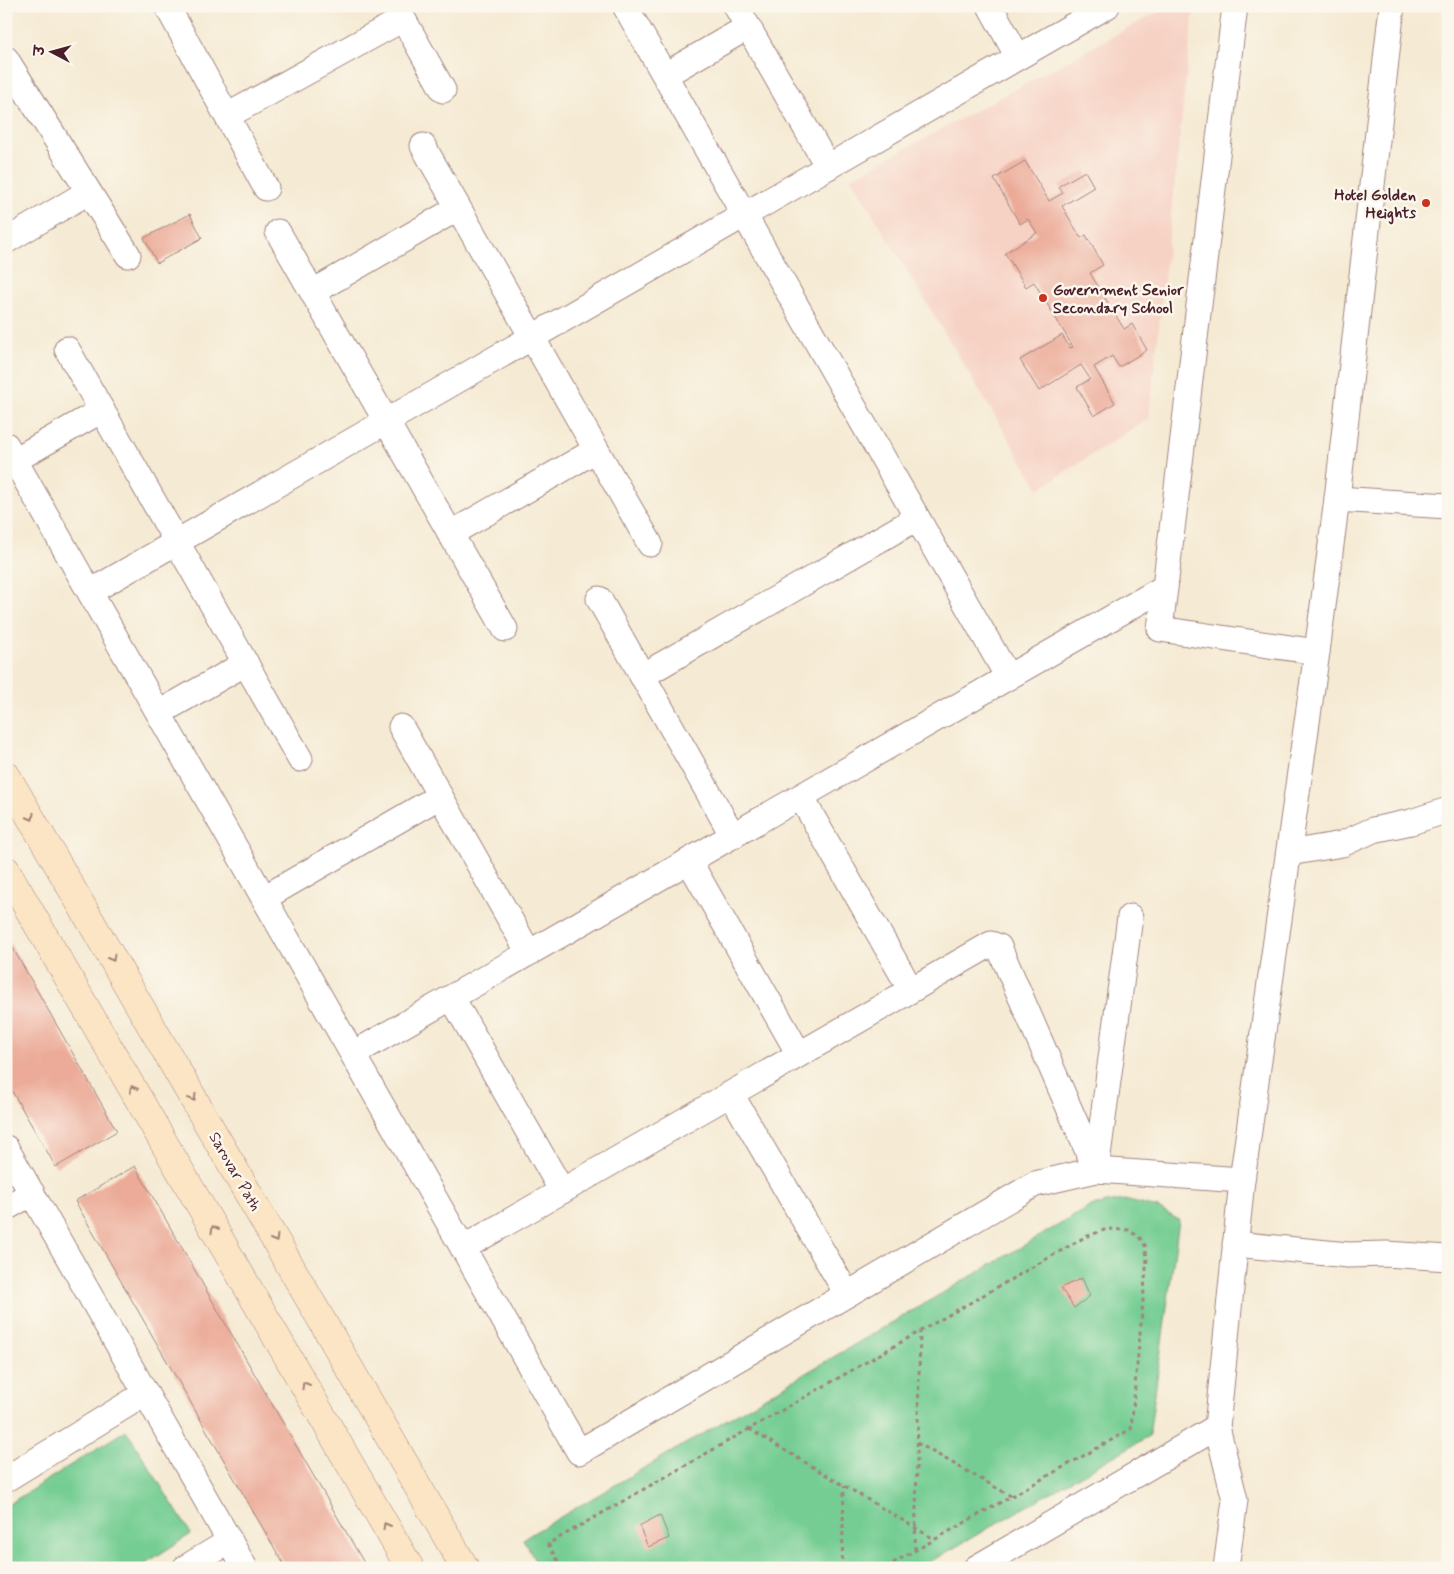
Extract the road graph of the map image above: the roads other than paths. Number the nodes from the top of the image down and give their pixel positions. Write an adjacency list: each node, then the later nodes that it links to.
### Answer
1 (167, 6): 13 (street)
2 (625, 6): 11 (street)
3 (990, 6): 9 (street)
4 (1107, 6): 9 (street)
5 (1235, 6): 36 (street)
6 (1392, 6): 30 (street)
7 (399, 13): 12 (street); 13 (street)
8 (742, 16): 11 (street); 15 (street)
9 (1018, 57): 15 (street)
10 (6, 59): 17 (street)
11 (664, 75): 19 (street)
12 (443, 90)
13 (227, 116): 16 (street)
14 (424, 146): 18 (street)
15 (828, 167): 19 (street)
16 (266, 188)
17 (88, 192): 21 (street); 22 (street)
18 (458, 208): 23 (street); 24 (street)
19 (744, 215): 24 (street); 32 (street)
20 (278, 232): 23 (street)
21 (6, 241)
22 (128, 255)
23 (313, 292): 27 (street)
24 (532, 337): 27 (street); 28 (street)
25 (67, 350): 26 (street)
26 (102, 410): 29 (street); 34 (street)
27 (386, 421): 33 (street); 34 (street)
28 (596, 450): 33 (street); 35 (street)
29 (10, 452): 37 (street)
30 (1338, 499): 31 (street); 40 (street)
31 (1448, 506)
32 (917, 518): 42 (street); 43 (street)
33 (450, 534): 39 (street)
34 (177, 542): 37 (street); 41 (street)
35 (650, 544)
36 (1165, 587): 40 (street); 43 (street)
37 (90, 592): 44 (street)
38 (599, 599): 42 (street)
39 (505, 629)
40 (1317, 652): 52 (street)
41 (246, 663): 44 (street); 46 (street)
42 (642, 676): 51 (street)
43 (1008, 677): 49 (street)
44 (159, 713): 55 (street)
45 (401, 727): 48 (street)
46 (300, 759)
47 (6, 775): 80 (main road, Sarovar Path, one-way to 80)
48 (440, 796): 55 (street); 57 (street)
49 (800, 797): 51 (street); 58 (street)
50 (1448, 810): 52 (street)
51 (733, 836): 53 (street)
52 (1289, 853): 65 (street)
53 (689, 861): 57 (street); 61 (street)
54 (6, 870): 79 (main road, one-way to 54)
55 (264, 898): 60 (street)
56 (1130, 917): 64 (street)
57 (529, 953): 59 (street)
58 (911, 990): 61 (street); 64 (street)
59 (452, 998): 60 (street); 66 (street)
60 (353, 1054): 70 (street)
61 (799, 1054): 62 (street)
62 (731, 1094): 66 (street); 72 (street)
63 (6, 1148): 67 (street)
64 (1096, 1170): 65 (street); 72 (street)
65 (1242, 1180): 69 (street)
66 (562, 1191): 70 (street)
67 (32, 1193): 68 (street); 73 (street)
68 (6, 1208)
69 (1236, 1244): 71 (street); 74 (street)
70 (463, 1248): 72 (street)
71 (1448, 1258)
72 (847, 1294)
73 (146, 1393): 75 (street); 76 (street)
74 (1217, 1427): 81 (street); 82 (street)
75 (6, 1479)
76 (230, 1541): 77 (street); 78 (street)
77 (185, 1568)
78 (246, 1568)
79 (410, 1568)
80 (465, 1568)
81 (976, 1568)
82 (1226, 1568)

